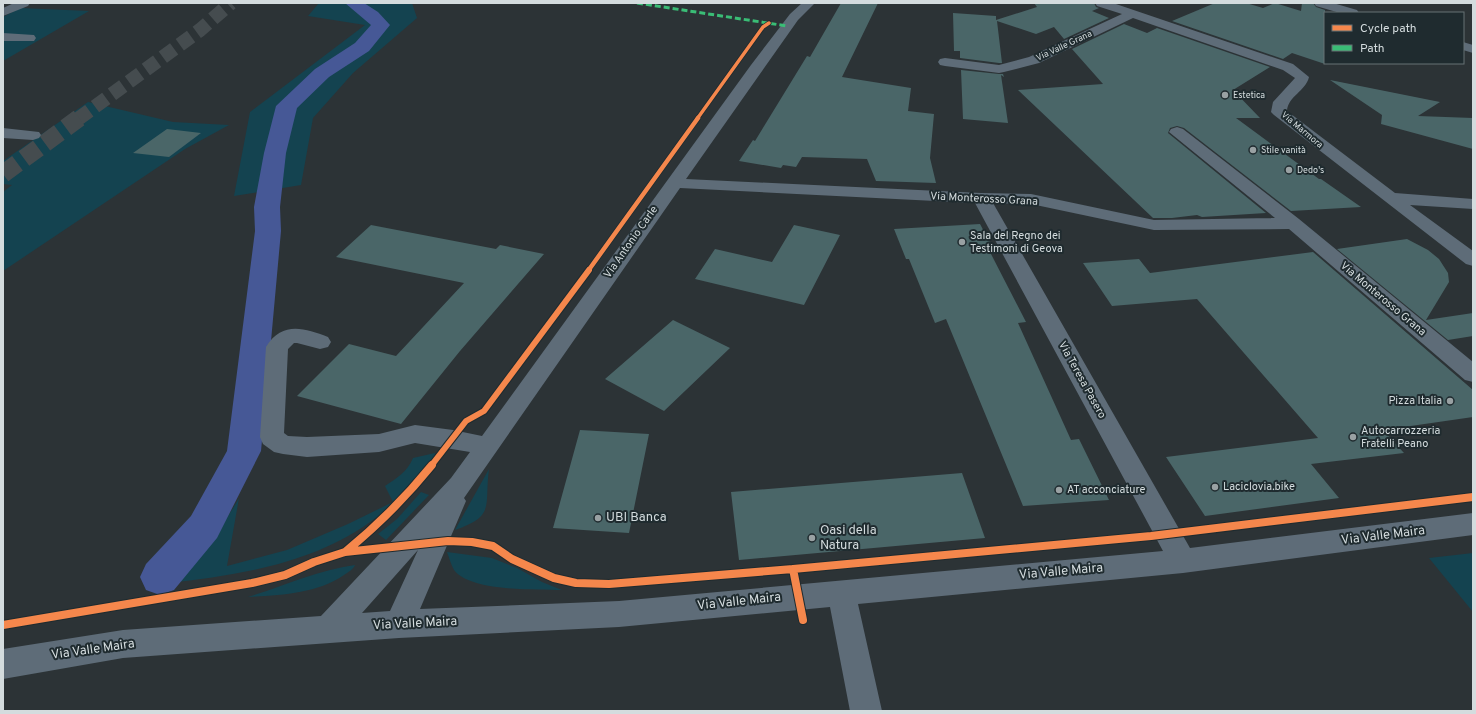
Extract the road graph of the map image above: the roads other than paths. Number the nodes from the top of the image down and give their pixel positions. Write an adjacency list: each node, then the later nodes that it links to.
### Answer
1 (24, 3): 5 (street)
2 (809, 3): 14 (street, Via Antonio Carle)
3 (1101, 3): 7 (street, Via Marmora)
4 (1320, 3): 6 (street)
5 (3, 12)
6 (1350, 12)
7 (1132, 14): 10 (street, Via Valle Grana); 16 (street, Via Marmora)
8 (3, 36): 9 (street)
9 (29, 38)
10 (945, 62)
11 (1177, 132): 18 (street, Via Monterosso Grana)
12 (3, 134): 13 (street)
13 (33, 135)
14 (673, 183): 15 (street, Via Monterosso Grana); 22 (street, Via Antonio Carle)
15 (982, 198): 18 (street, Via Monterosso Grana); 25 (street, Via Teresa Pasero)
16 (1390, 198): 17 (street); 19 (street, Via Marmora)
17 (1473, 204)
18 (1293, 223): 21 (street, Via Monterosso Grana)
19 (1473, 260)
20 (320, 342): 22 (street)
21 (1473, 374)
22 (486, 446): 23 (street, Via Antonio Carle)
23 (460, 485): 27 (street, Via Antonio Carle); 28 (street, Via Antonio Carle)
24 (1473, 524): 25 (street, Via Valle Maira)
25 (1183, 561): 26 (street, Via Valle Maira)
26 (841, 593): 27 (street, Via Valle Maira); 30 (street)
27 (399, 624): 28 (street, Via Valle Maira)
28 (326, 630): 29 (street, Via Valle Maira)
29 (3, 664)
30 (866, 711)

